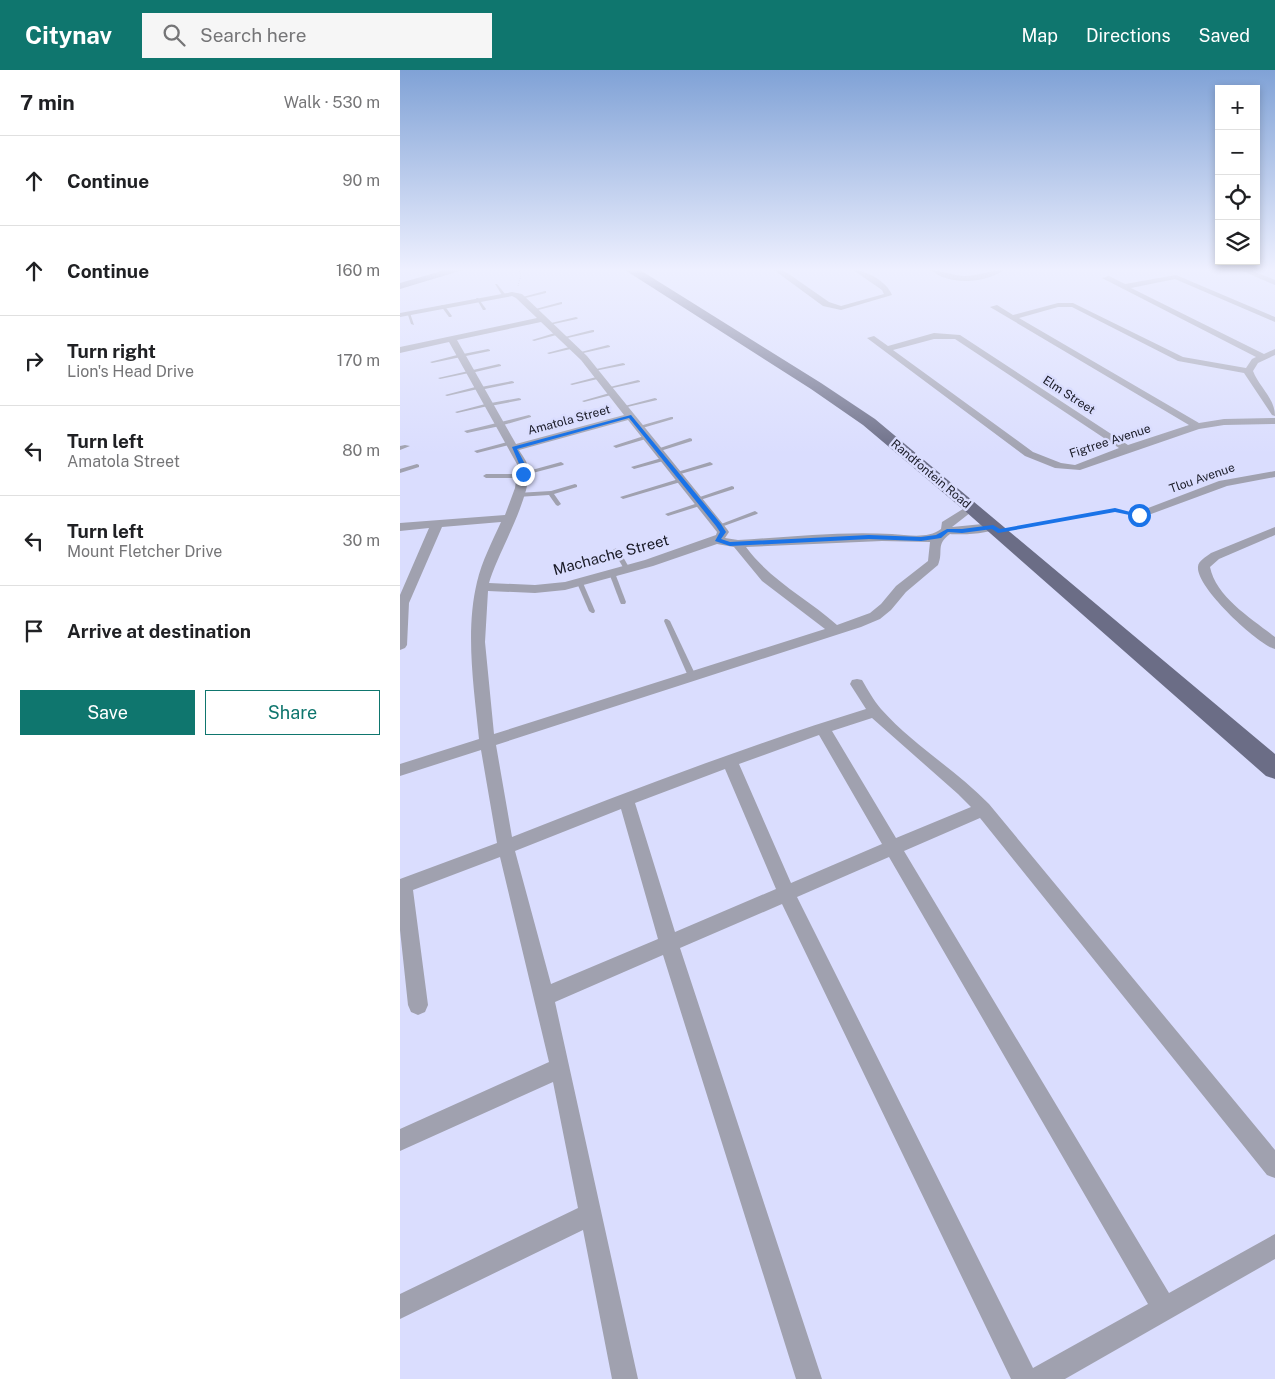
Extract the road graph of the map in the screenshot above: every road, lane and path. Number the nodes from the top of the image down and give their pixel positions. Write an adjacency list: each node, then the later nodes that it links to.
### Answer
1 (496, 331): 10 (street)
2 (556, 331): 8 (street)
3 (592, 331): 8 (lane)
4 (728, 331): 75 (main road, Randfontein Road)
5 (1037, 331): 46 (street)
6 (1125, 331): 25 (street)
7 (1212, 331): 20 (street)
8 (561, 336): 11 (lane); 16 (street)
9 (871, 338): 13 (street, Figtree Avenue)
10 (452, 339): 14 (street); 19 (street)
11 (534, 340)
12 (608, 346): 16 (lane)
13 (887, 349): 55 (street, Elm Street); 55 (street, Figtree Avenue)
14 (400, 350)
15 (488, 350): 19 (lane)
16 (576, 350): 18 (lane); 26 (street)
17 (1275, 352): 20 (street)
18 (549, 353)
19 (461, 355): 21 (lane); 24 (street)
20 (1263, 357): 25 (street)
21 (432, 362)
22 (623, 364): 26 (lane)
23 (499, 366): 24 (lane)
24 (470, 371): 27 (lane); 31 (street)
25 (1248, 371): 40 (street)
26 (597, 373): 30 (lane); 32 (street)
27 (440, 378)
28 (638, 380): 32 (lane)
29 (512, 382): 31 (lane)
30 (572, 384)
31 (480, 388): 33 (lane); 37 (street)
32 (611, 391): 36 (lane); 38 (street)
33 (447, 394)
34 (519, 399): 37 (lane)
35 (655, 399): 38 (lane)
36 (584, 401)
37 (489, 405): 39 (lane); 45 (street)
38 (623, 407): 42 (street)
39 (457, 412)
40 (1275, 413)
41 (529, 416): 45 (lane)
42 (631, 416): 47 (street); 51 (street, Amatola Street)
43 (671, 418): 47 (lane)
44 (1275, 421): 46 (street, Figtree Avenue)
45 (500, 423): 48 (lane); 51 (street)
46 (1198, 426): 55 (street, Figtree Avenue)
47 (639, 427): 49 (street)
48 (467, 431)
49 (647, 437): 53 (lane); 56 (street)
50 (690, 440): 56 (lane)
51 (512, 445): 57 (lane); 65 (street)
52 (407, 446): 54 (lane)
53 (616, 446)
54 (400, 448)
55 (1127, 449)
56 (657, 450): 58 (street)
57 (477, 451)
58 (665, 459): 62 (lane); 67 (street)
59 (562, 464): 65 (lane)
60 (710, 464): 67 (lane)
61 (416, 466): 63 (lane)
62 (634, 467)
63 (400, 471)
64 (1275, 474): 78 (street, Tlou Avenue)
65 (523, 475): 66 (lane); 71 (street)
66 (486, 476)
67 (679, 476): 72 (lane); 73 (street)
68 (575, 486): 70 (lane)
69 (732, 488): 73 (lane)
70 (551, 493): 71 (lane); 74 (lane)
71 (517, 495): 79 (street)
72 (623, 497)
73 (699, 501): 77 (lane); 81 (street)
74 (558, 504)
75 (971, 507): 83 (main road, Randfontein Road); 85 (street)
76 (755, 513): 81 (lane)
77 (668, 514)
78 (1139, 515): 83 (path)
79 (508, 518): 80 (street); 92 (street)
80 (437, 524): 82 (street); 98 (street)
81 (719, 526): 86 (street)
82 (400, 527)
83 (996, 529): 85 (street); 105 (main road, Randfontein Road)
84 (1275, 531): 97 (street)
85 (942, 534): 87 (street); 96 (street)
86 (717, 540): 87 (street); 89 (street, Machache Street)
87 (738, 544): 96 (street)
88 (616, 550): 89 (lane)
89 (627, 569): 90 (street, Machache Street)
90 (612, 573): 91 (street, Machache Street); 93 (lane)
91 (580, 583): 92 (street, Machache Street); 94 (lane)
92 (482, 587): 103 (street)
93 (623, 602)
94 (592, 611)
95 (666, 621): 99 (lane)
96 (834, 630): 99 (street)
97 (1275, 644)
98 (400, 645)
99 (692, 676): 103 (street)
100 (857, 684): 101 (street)
101 (875, 712): 102 (street); 108 (street)
102 (822, 728): 104 (street); 110 (street)
103 (488, 742): 106 (street); 109 (street)
104 (730, 762): 107 (street); 112 (street)
105 (1275, 769)
106 (400, 770)
107 (626, 800): 109 (street); 113 (street)
108 (983, 809): 110 (street); 118 (street)
109 (506, 845): 111 (street); 114 (street)
110 (893, 848): 112 (street); 122 (street)
111 (402, 887): 115 (street)
112 (786, 893): 113 (street); 125 (street)
113 (669, 944): 114 (street); 124 (street)
114 (544, 997): 116 (street)
115 (418, 1005)
116 (560, 1068): 117 (street); 119 (street)
117 (400, 1140)
118 (1275, 1167)
119 (590, 1214): 121 (street); 123 (street)
120 (1275, 1246): 122 (street)
121 (400, 1307)
122 (1164, 1308): 126 (street)
123 (626, 1379)
124 (809, 1379)
125 (1026, 1379)
126 (1040, 1379)

